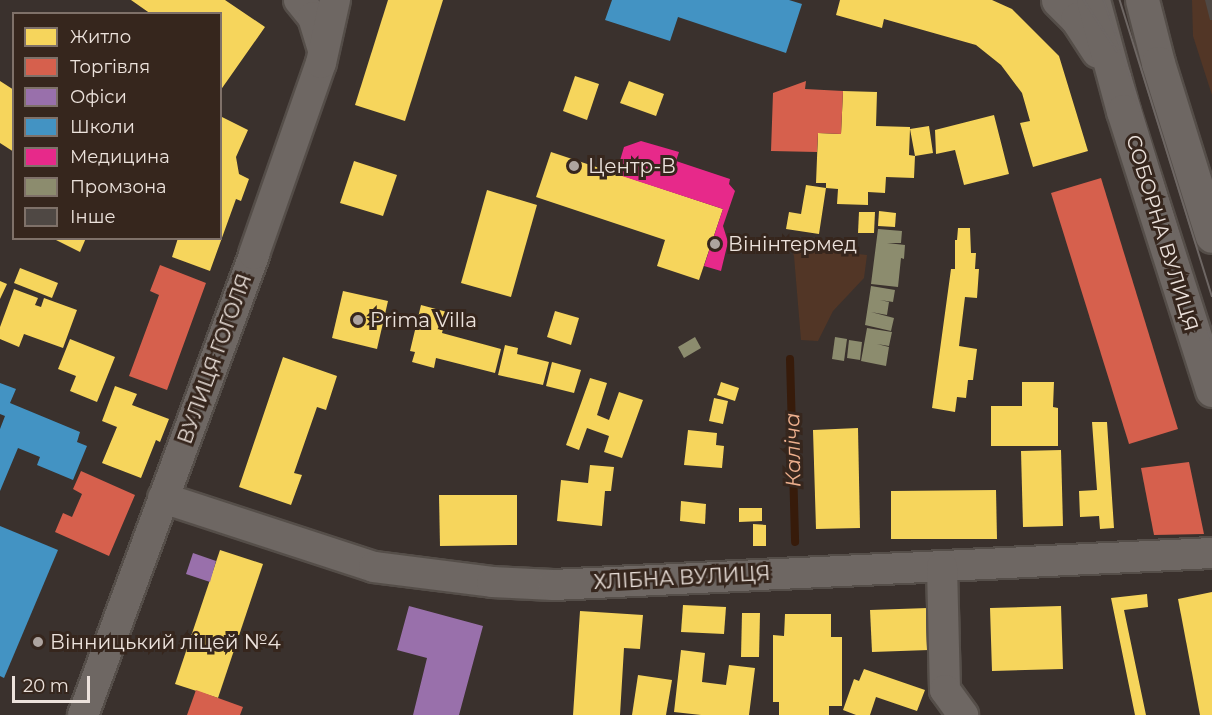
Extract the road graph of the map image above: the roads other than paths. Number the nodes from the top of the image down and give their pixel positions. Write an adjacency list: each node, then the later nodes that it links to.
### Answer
1 (1058, 0): 7 (main road)
2 (1093, 0): 7 (main road)
3 (1129, 0): 6 (main road)
4 (1142, 0): 6 (main road)
5 (315, 4): 10 (street, ВУЛИЦЯ ГОГОЛЯ)
6 (1156, 58): 8 (main road)
7 (1124, 111): 9 (main road, СОБОРНА ВУЛИЦЯ)
8 (1212, 236)
9 (1212, 390)
10 (163, 498): 12 (street, ХЛІБНА ВУЛИЦЯ); 14 (street, ВУЛИЦЯ ГОГОЛЯ)
11 (1212, 553): 12 (street, ХЛІБНА ВУЛИЦЯ)
12 (942, 567): 13 (street)
13 (939, 703): 15 (street)
14 (83, 715)
15 (963, 715)

